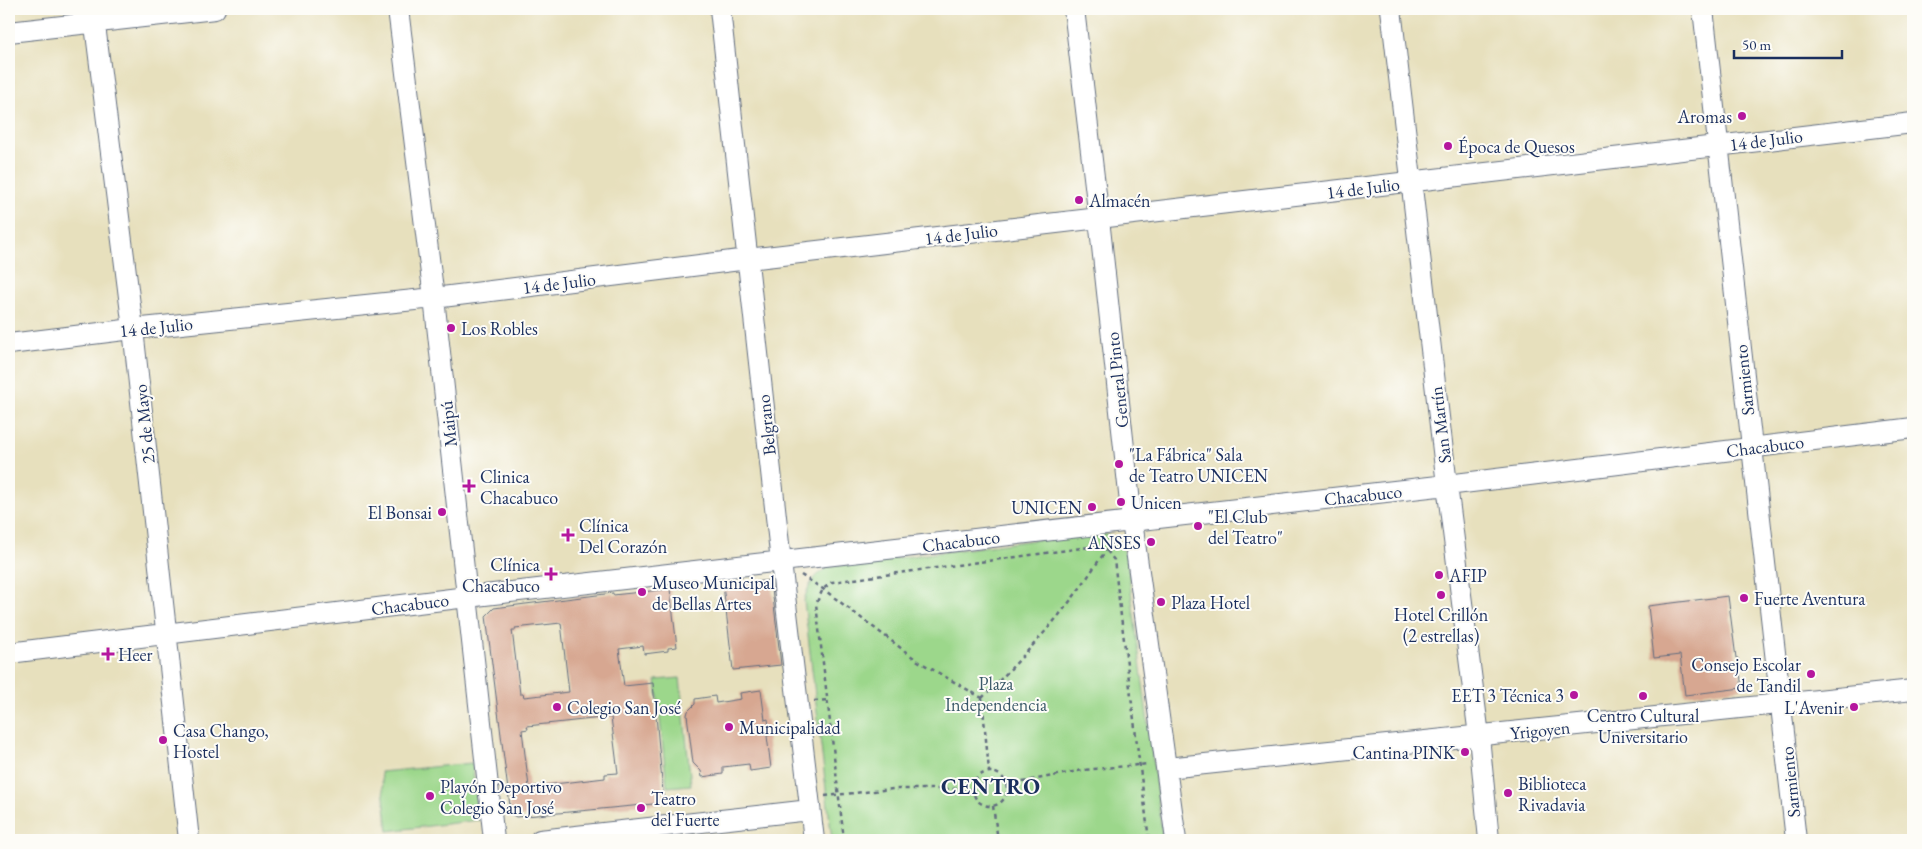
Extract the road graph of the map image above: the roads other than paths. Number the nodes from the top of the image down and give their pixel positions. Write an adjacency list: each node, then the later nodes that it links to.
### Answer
1 (215, 9): 7 (street)
2 (398, 9): 14 (street, Maipú)
3 (720, 9): 13 (street, Belgrano)
4 (1074, 9): 12 (street, General Pinto)
5 (1391, 9): 11 (street, San Martín)
6 (1702, 9): 10 (street, Sarmiento)
7 (94, 16): 8 (street); 15 (street, 25 de Mayo)
8 (9, 32)
9 (1913, 123): 10 (street, 14 de Julio)
10 (1718, 146): 11 (street, 14 de Julio); 18 (street, Sarmiento)
11 (1411, 183): 12 (street, 14 de Julio); 19 (street, San Martín)
12 (1099, 218): 13 (street, 14 de Julio); 20 (street, General Pinto)
13 (748, 259): 14 (street, 14 de Julio); 21 (street, Belgrano)
14 (434, 298): 15 (street, 14 de Julio); 22 (street, Maipú)
15 (133, 329): 16 (street, 14 de Julio); 23 (street, 25 de Mayo)
16 (9, 344)
17 (1913, 428): 18 (street, Chacabuco)
18 (1752, 447): 19 (street, Chacabuco); 26 (street, Sarmiento)
19 (1447, 485): 20 (street, Chacabuco); 27 (street, San Martín)
20 (1132, 521): 21 (street, Chacabuco); 28 (street, General Pinto)
21 (781, 562): 22 (street, Chacabuco); 29 (street, Belgrano)
22 (467, 597): 23 (street, Chacabuco); 31 (street, Maipú)
23 (168, 634): 24 (street, Chacabuco); 30 (street, 25 de Mayo)
24 (9, 654)
25 (1913, 690): 26 (street, Yrigoyen)
26 (1781, 704): 27 (street, Yrigoyen); 36 (street, Sarmiento)
27 (1479, 736): 28 (street, Yrigoyen); 35 (street, San Martín)
28 (1166, 765): 34 (street, General Pinto)
29 (810, 804): 32 (street); 33 (street, Belgrano)
30 (189, 840)
31 (494, 840)
32 (540, 840)
33 (814, 840)
34 (1176, 840)
35 (1489, 840)
36 (1796, 840)

